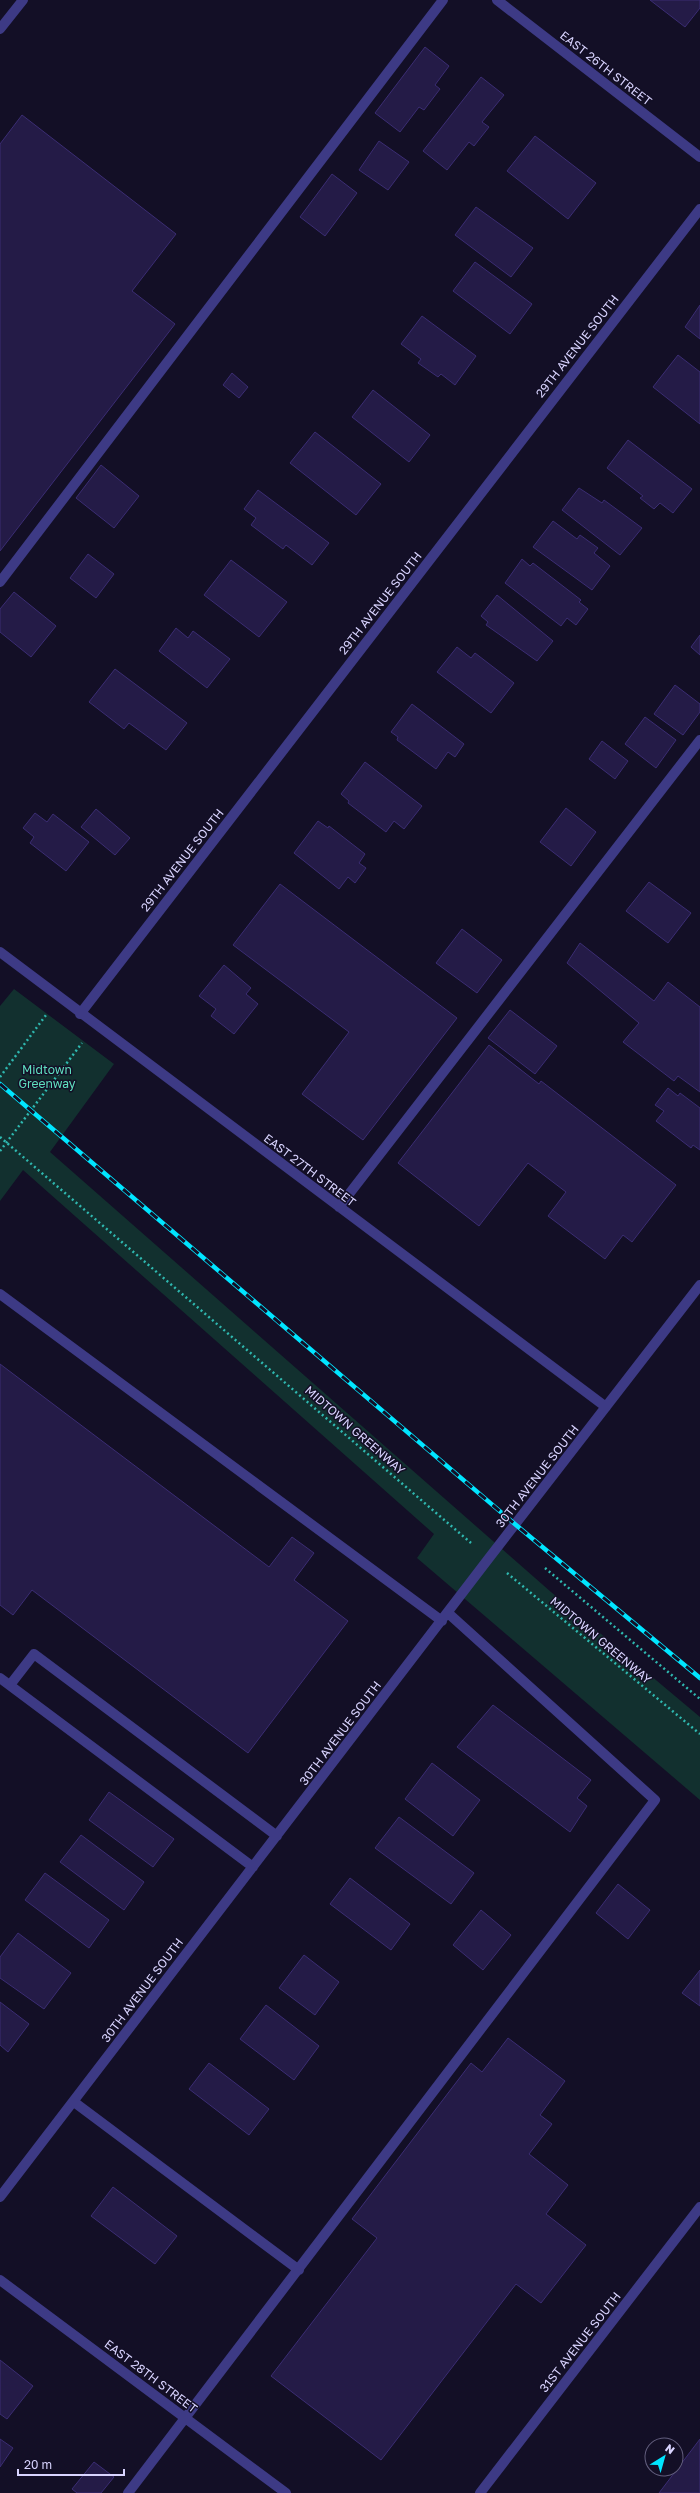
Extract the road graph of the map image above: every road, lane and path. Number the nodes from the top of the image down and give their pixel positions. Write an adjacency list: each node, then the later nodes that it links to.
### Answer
1 (23, 0): 4 (street)
2 (443, 0): 7 (street)
3 (497, 0): 5 (street, EAST 26TH STREET)
4 (0, 29)
5 (700, 157)
6 (700, 209): 10 (street, 29TH AVENUE SOUTH)
7 (0, 582)
8 (700, 740): 15 (street)
9 (0, 952): 10 (street, EAST 27TH STREET)
10 (80, 1014): 11 (path); 13 (path); 15 (street, EAST 27TH STREET)
11 (0, 1077)
12 (0, 1137): 13 (path, MIDTOWN GREENWAY)
13 (6, 1143): 14 (path); 19 (path, MIDTOWN GREENWAY)
14 (0, 1151)
15 (339, 1207): 18 (street, EAST 27TH STREET)
16 (700, 1285): 18 (street, 30TH AVENUE SOUTH)
17 (0, 1294): 21 (street)
18 (606, 1407): 19 (street, 30TH AVENUE SOUTH)
19 (489, 1558): 21 (street, 30TH AVENUE SOUTH); 25 (path, MIDTOWN GREENWAY)
20 (545, 1568): 24 (path)
21 (445, 1617): 26 (street, 30TH AVENUE SOUTH); 31 (street)
22 (0, 1678): 23 (street)
23 (10, 1685): 26 (street); 27 (street)
24 (700, 1699)
25 (700, 1734)
26 (277, 1836): 27 (street, 30TH AVENUE SOUTH)
27 (253, 1867): 28 (street, 30TH AVENUE SOUTH)
28 (74, 2102): 29 (street, 30TH AVENUE SOUTH); 31 (street)
29 (0, 2197)
30 (700, 2207): 36 (street, 31ST AVENUE SOUTH)
31 (299, 2270): 33 (street)
32 (0, 2280): 33 (street, EAST 28TH STREET)
33 (186, 2418): 34 (street); 35 (street, EAST 28TH STREET)
34 (128, 2493)
35 (286, 2493)
36 (480, 2493)

